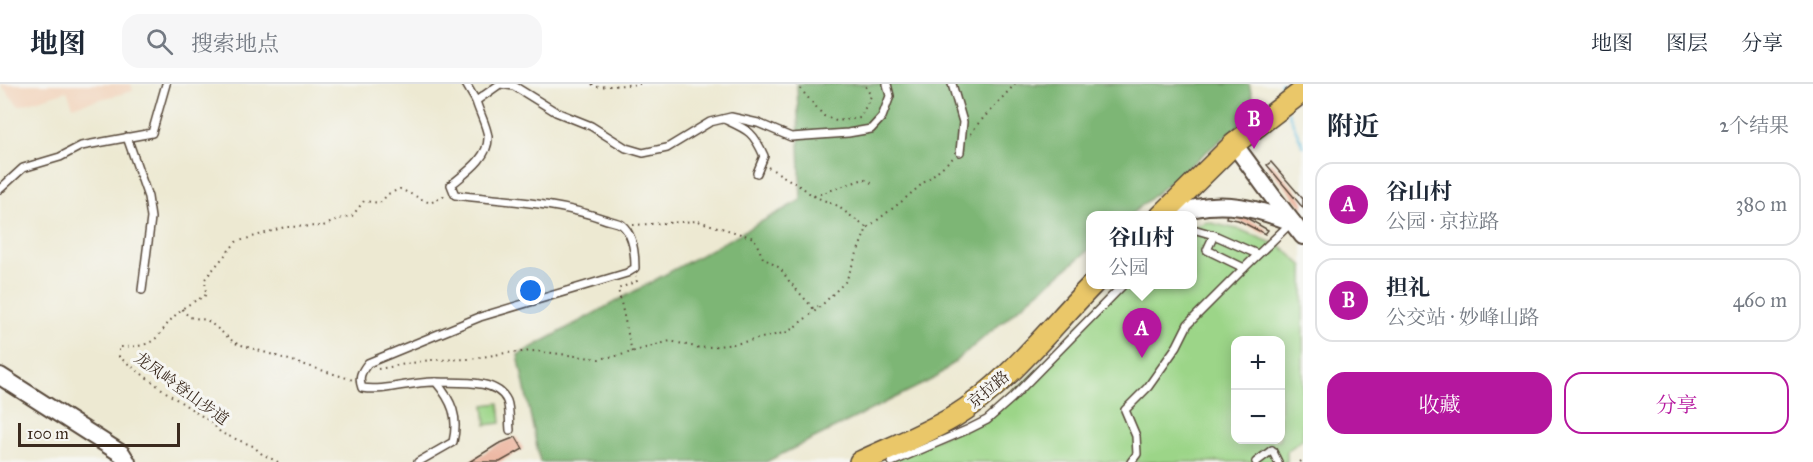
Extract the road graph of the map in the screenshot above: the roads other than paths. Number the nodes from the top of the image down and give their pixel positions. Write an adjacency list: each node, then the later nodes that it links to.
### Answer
1 (166, 84): 8 (lane)
2 (466, 84): 6 (lane)
3 (887, 84): 7 (lane)
4 (952, 84): 10 (lane)
5 (1303, 91): 9 (highway)
6 (476, 101): 7 (lane); 25 (lane)
7 (724, 118): 11 (lane)
8 (127, 137): 12 (lane); 23 (lane)
9 (1239, 141): 13 (highway); 15 (street)
10 (960, 152)
11 (757, 173)
12 (0, 189)
13 (1166, 211)
14 (1183, 211): 15 (street)
15 (1292, 222): 18 (street); 19 (lane)
16 (1197, 230): 17 (lane)
17 (1214, 235): 19 (lane); 20 (lane)
18 (1303, 236)
19 (1257, 254): 20 (lane)
20 (1244, 268): 30 (lane)
21 (1089, 289): 27 (highway, 京拉路)
22 (1120, 289): 27 (lane)
23 (142, 290)
24 (0, 376): 28 (street)
25 (436, 382): 26 (lane); 29 (lane)
26 (510, 430)
27 (877, 460)
28 (127, 462)
29 (418, 462)
30 (1131, 462)
31 (1256, 462): 32 (lane)
32 (1278, 462)

